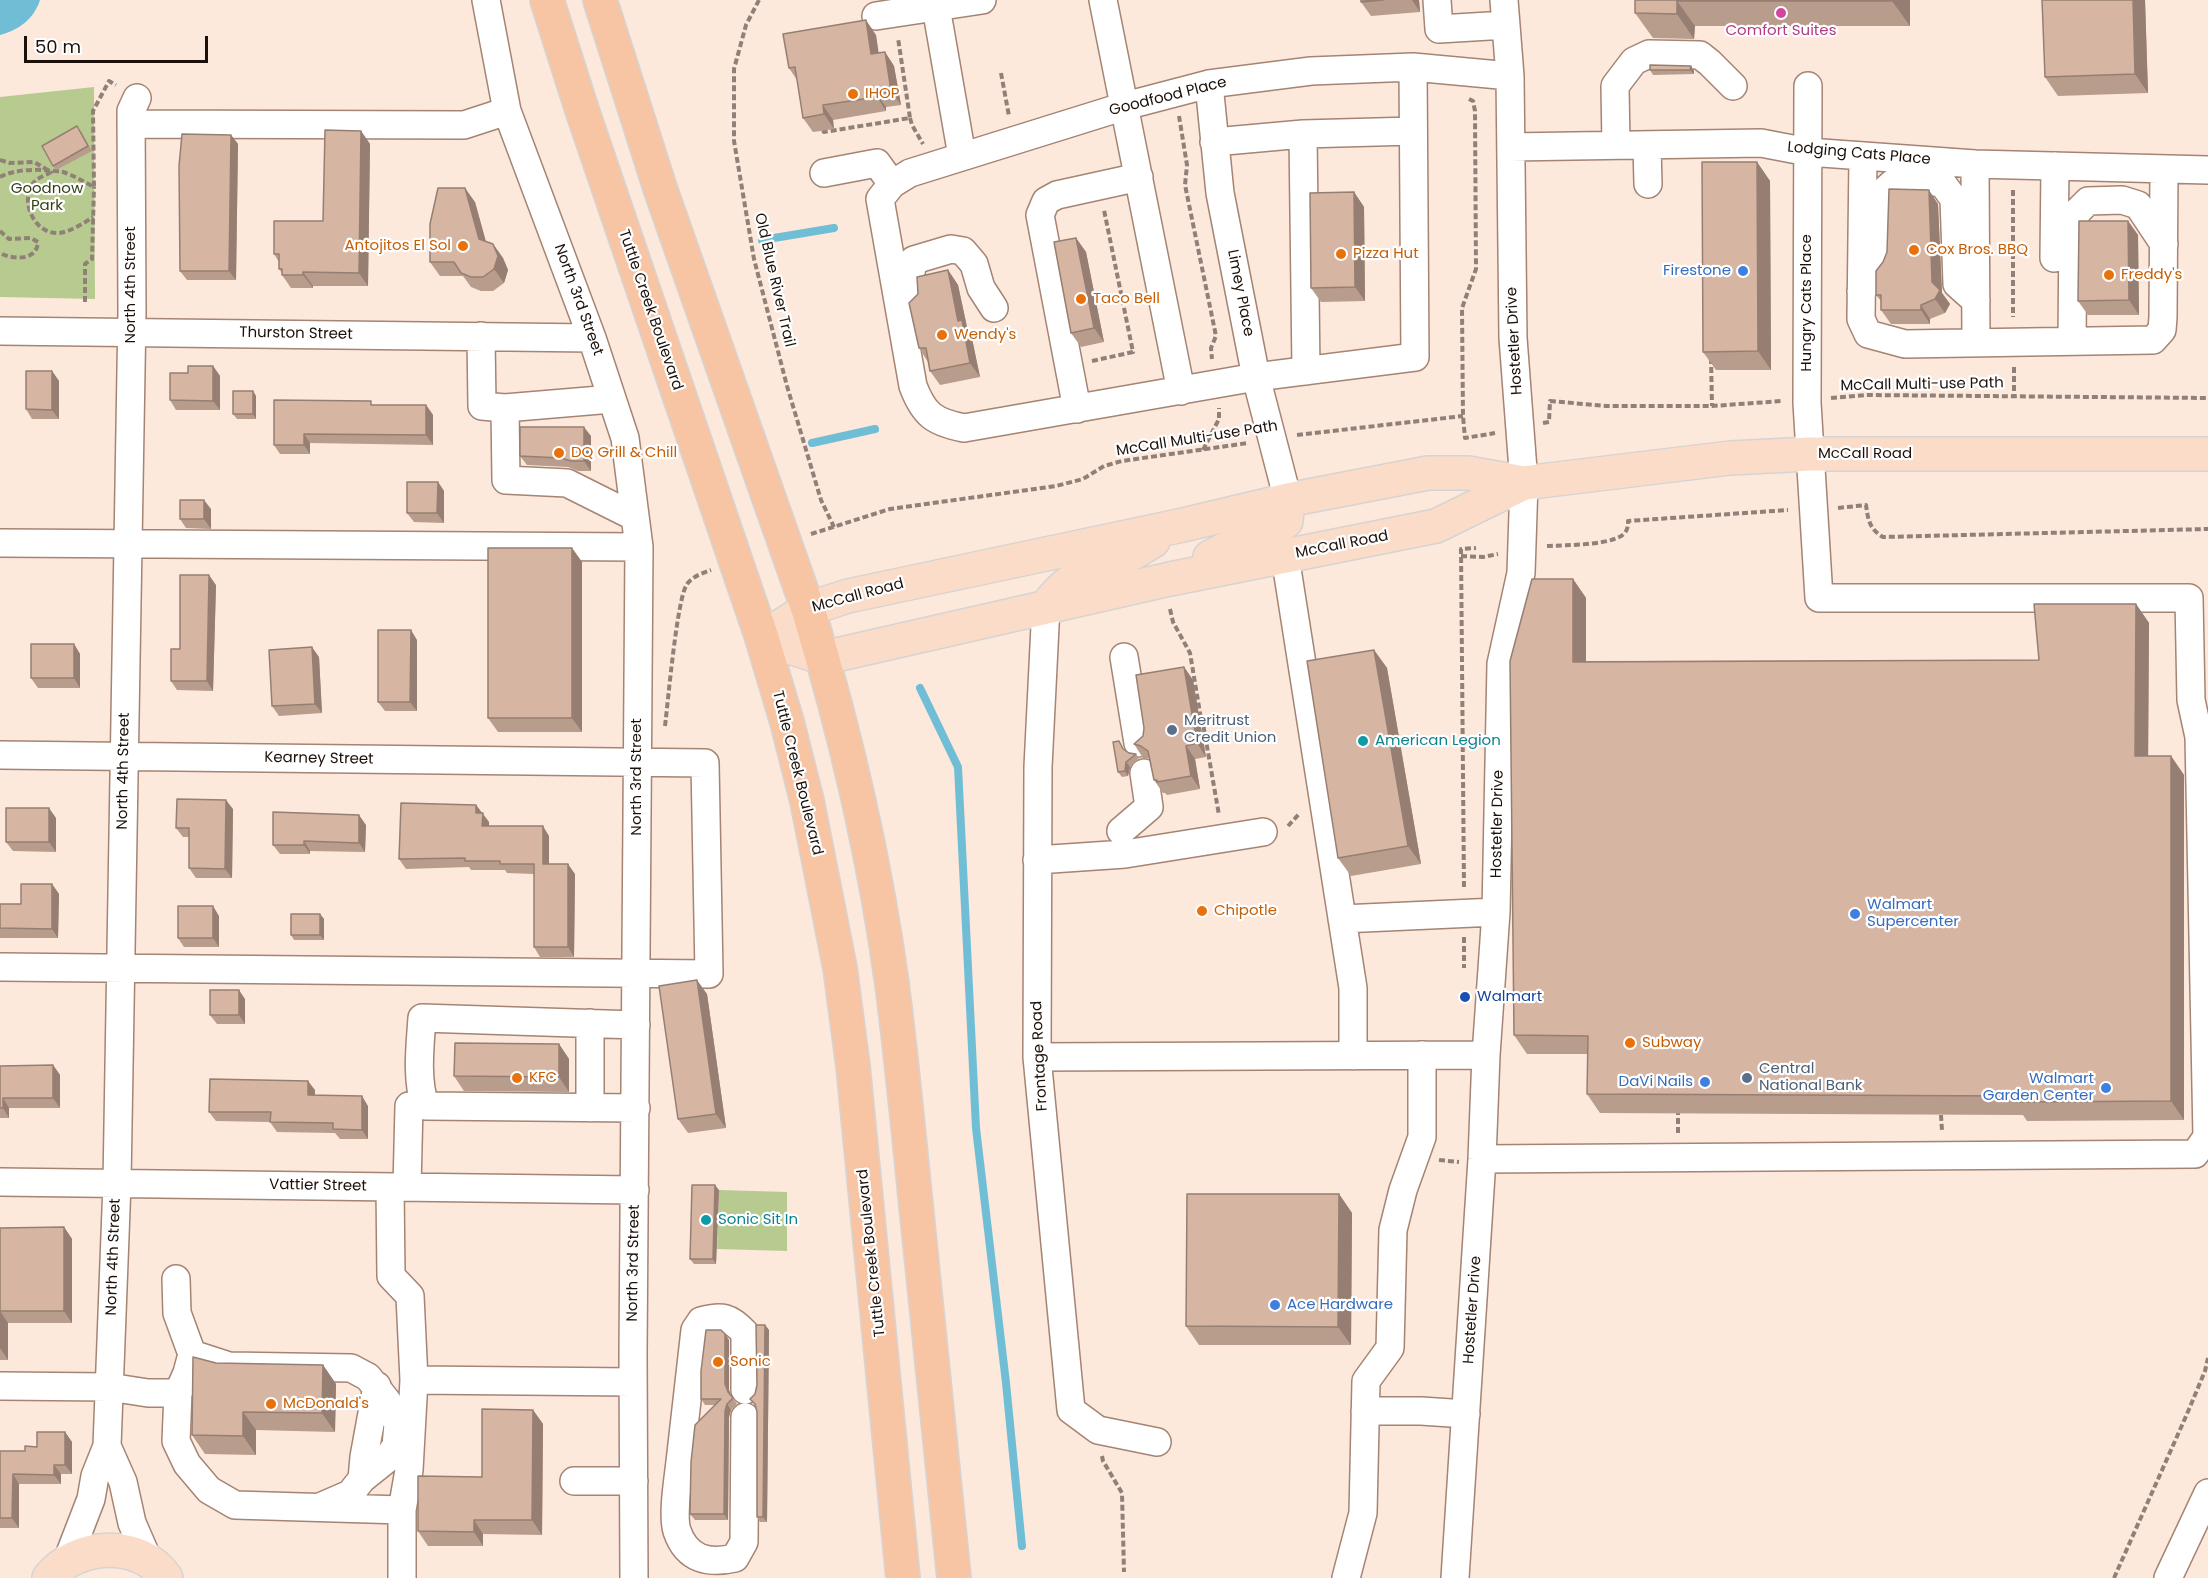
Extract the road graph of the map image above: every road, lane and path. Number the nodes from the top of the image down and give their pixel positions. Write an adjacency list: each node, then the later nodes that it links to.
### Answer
1 (486, 0): 18 (street, North 3rd Street)
2 (547, 0): 97 (highway, Tuttle Creek Boulevard)
3 (600, 0): 96 (highway)
4 (759, 0): 88 (path, Old Blue River Trail)
5 (981, 0): 8 (street)
6 (1103, 0): 17 (street)
7 (1437, 0): 9 (street)
8 (936, 7): 10 (street); 29 (street)
9 (1505, 13): 12 (street, Hostetler Drive)
10 (886, 22): 21 (path)
11 (1413, 67): 12 (street, Goodfood Place); 13 (street, Goodfood Place); 22 (street)
12 (1510, 76): 27 (street, Hostetler Drive)
13 (1209, 84): 17 (street, Goodfood Place); 24 (street, Limey Place)
14 (1733, 86): 25 (street)
15 (1808, 86): 28 (street, Hungry Cats Place)
16 (137, 98): 20 (street, North 4th Street); 43 (path)
17 (1125, 106): 29 (street, Goodfood Place); 40 (street)
18 (507, 111): 20 (street); 58 (street, North 3rd Street)
19 (1179, 115): 68 (path)
20 (131, 124): 56 (street, North 4th Street)
21 (823, 130)
22 (1413, 131): 23 (street); 66 (street)
23 (1303, 134): 24 (street); 66 (street)
24 (1214, 142): 67 (street, Limey Place)
25 (1616, 145): 26 (street, Lodging Cats Place); 27 (street, Lodging Cats Place)
26 (1647, 145): 28 (street, Lodging Cats Place); 41 (street)
27 (1510, 147): 84 (street, Hostetler Drive)
28 (1809, 152): 30 (street, Lodging Cats Place); 73 (street, Hungry Cats Place)
29 (962, 156): 44 (street, Goodfood Place)
30 (1863, 157): 32 (street, Lodging Cats Place); 49 (street)
31 (0, 160): 37 (path)
32 (1975, 164): 33 (street, Lodging Cats Place); 51 (street)
33 (2013, 165): 34 (street, Lodging Cats Place); 61 (path)
34 (2055, 166): 35 (street, Lodging Cats Place); 59 (street)
35 (2164, 169): 36 (street, Lodging Cats Place); 47 (street)
36 (2208, 170)
37 (51, 172): 39 (path); 43 (path); 45 (path)
38 (824, 172): 44 (street)
39 (0, 177)
40 (1139, 177): 42 (street); 69 (street)
41 (1648, 184)
42 (1099, 186): 50 (path); 64 (street)
43 (94, 187): 45 (path)
44 (886, 191): 74 (street)
45 (93, 217): 52 (path)
46 (0, 231): 48 (path)
47 (2164, 244): 59 (street); 59 (street)
48 (0, 253)
49 (1861, 291): 51 (street); 60 (street)
50 (1122, 299): 53 (path); 64 (path)
51 (1976, 301): 60 (street)
52 (85, 302)
53 (1102, 303)
54 (994, 308): 74 (street)
55 (0, 331): 56 (street, Thurston Street)
56 (131, 332): 57 (street, Thurston Street); 90 (street, North 4th Street)
57 (481, 336): 58 (street, Thurston Street); 76 (street)
58 (592, 338): 72 (street, North 3rd Street)
59 (2063, 341): 61 (street)
60 (1976, 342): 61 (street)
61 (2013, 342): 70 (path)
62 (1711, 357): 65 (path)
63 (1716, 361): 65 (path)
64 (1069, 365): 77 (street)
65 (1711, 368): 75 (path)
66 (1306, 371): 67 (street)
67 (1256, 377): 68 (street); 79 (street, Limey Place)
68 (1217, 384): 69 (street); 81 (path)
69 (1181, 391): 77 (street)
70 (2013, 396): 71 (path, McCall Multi-use Path); 73 (path, McCall Multi-use Path)
71 (2208, 398)
72 (612, 399): 76 (street); 86 (street, North 3rd Street)
73 (1807, 403): 75 (path, McCall Multi-use Path); 82 (street, Hungry Cats Place)
74 (920, 405): 77 (street)
75 (1712, 406): 78 (path, McCall Multi-use Path)
76 (505, 408): 86 (street)
77 (1077, 408)
78 (1549, 422)
79 (1273, 438): 80 (path, McCall Multi-use Path); 81 (path, McCall Multi-use Path); 85 (street, Limey Place)
80 (1466, 438)
81 (1202, 451): 88 (path, McCall Multi-use Path)
82 (1810, 454): 83 (main road, McCall Road); 84 (main road, McCall Road); 100 (street, Hungry Cats Place)
83 (2208, 454)
84 (1524, 483): 85 (main road, McCall Road); 93 (main road, McCall Road); 110 (street, Hostetler Drive)
85 (1288, 500): 87 (main road, McCall Road); 94 (main road)
86 (635, 517): 91 (street, North 3rd Street)
87 (1183, 525): 95 (main road); 96 (main road, McCall Road)
88 (834, 527)
89 (0, 543): 90 (street)
90 (128, 545): 91 (street); 103 (street, North 4th Street)
91 (639, 547): 104 (street, North 3rd Street)
92 (1476, 548): 111 (path)
93 (1285, 556): 94 (main road, McCall Road); 112 (street)
94 (1170, 594): 95 (main road, McCall Road); 108 (path)
95 (1046, 606): 98 (main road, McCall Road); 109 (street, Frontage Road)
96 (808, 609): 97 (main road, McCall Road); 98 (highway)
97 (762, 638): 98 (main road); 160 (highway, Tuttle Creek Boulevard)
98 (823, 658): 161 (highway)
99 (1119, 667): 101 (street)
100 (2199, 700): 128 (street)
101 (1133, 744)
102 (0, 755): 103 (street, Kearney Street)
103 (124, 757): 104 (street, Kearney Street); 114 (street, North 4th Street)
104 (637, 763): 116 (street, North 3rd Street); 116 (street, Kearney Street)
105 (1138, 774): 106 (street)
106 (1130, 823)
107 (1263, 832): 108 (street)
108 (1223, 838): 109 (street)
109 (1037, 860): 122 (street, Frontage Road)
110 (1496, 912): 111 (street); 120 (street, Hostetler Drive)
111 (1464, 914): 112 (street); 115 (path)
112 (1342, 920): 121 (street)
113 (0, 967): 114 (street)
114 (121, 969): 116 (street); 131 (street, North 4th Street)
115 (1464, 971)
116 (636, 974): 118 (street, North 3rd Street)
117 (590, 1023): 118 (street); 123 (street); 124 (street)
118 (636, 1025): 125 (street, North 3rd Street)
119 (1422, 1055): 120 (street); 121 (street); 129 (street)
120 (1486, 1055): 128 (street, Hostetler Drive)
121 (1353, 1056): 122 (street)
122 (1037, 1057): 146 (street, Frontage Road)
123 (417, 1106): 124 (street); 132 (street)
124 (590, 1108): 125 (street)
125 (636, 1108): 133 (street, North 3rd Street)
126 (1678, 1113): 127 (path)
127 (1666, 1133)
128 (1482, 1159): 129 (path); 144 (street, Hostetler Drive)
129 (1413, 1166): 143 (street)
130 (0, 1182): 131 (street, Vattier Street)
131 (117, 1183): 132 (street, Vattier Street); 140 (street, North 4th Street)
132 (398, 1187): 133 (street, Vattier Street); 137 (street)
133 (636, 1190): 138 (street, North 3rd Street)
134 (176, 1278): 135 (street)
135 (192, 1354): 142 (street); 153 (street)
136 (2208, 1358): 164 (path)
137 (414, 1380): 138 (street); 154 (street)
138 (633, 1382): 150 (street, North 3rd Street)
139 (0, 1386): 140 (street)
140 (109, 1387): 142 (street); 148 (street, North 4th Street)
141 (745, 1390): 152 (street)
142 (178, 1393): 153 (street)
143 (1365, 1411): 144 (street); 162 (street)
144 (1466, 1414): 163 (street, Hostetler Drive)
145 (745, 1417): 152 (street)
146 (1101, 1431): 147 (street, Frontage Road); 156 (path)
147 (1157, 1442)
148 (107, 1446): 155 (street, North 4th Street); 157 (street, North 4th Street)
149 (574, 1481): 150 (street)
150 (634, 1487): 152 (street); 159 (street, North 3rd Street)
151 (2208, 1493): 165 (street)
152 (676, 1495)
153 (320, 1508): 154 (street)
154 (402, 1510): 158 (street)
155 (58, 1570): 157 (main road)
156 (1124, 1572)
157 (162, 1573)
158 (402, 1578)
159 (633, 1578)
160 (903, 1578)
161 (954, 1578)
162 (1346, 1578)
163 (1455, 1578)
164 (2114, 1578)
165 (2168, 1578)

